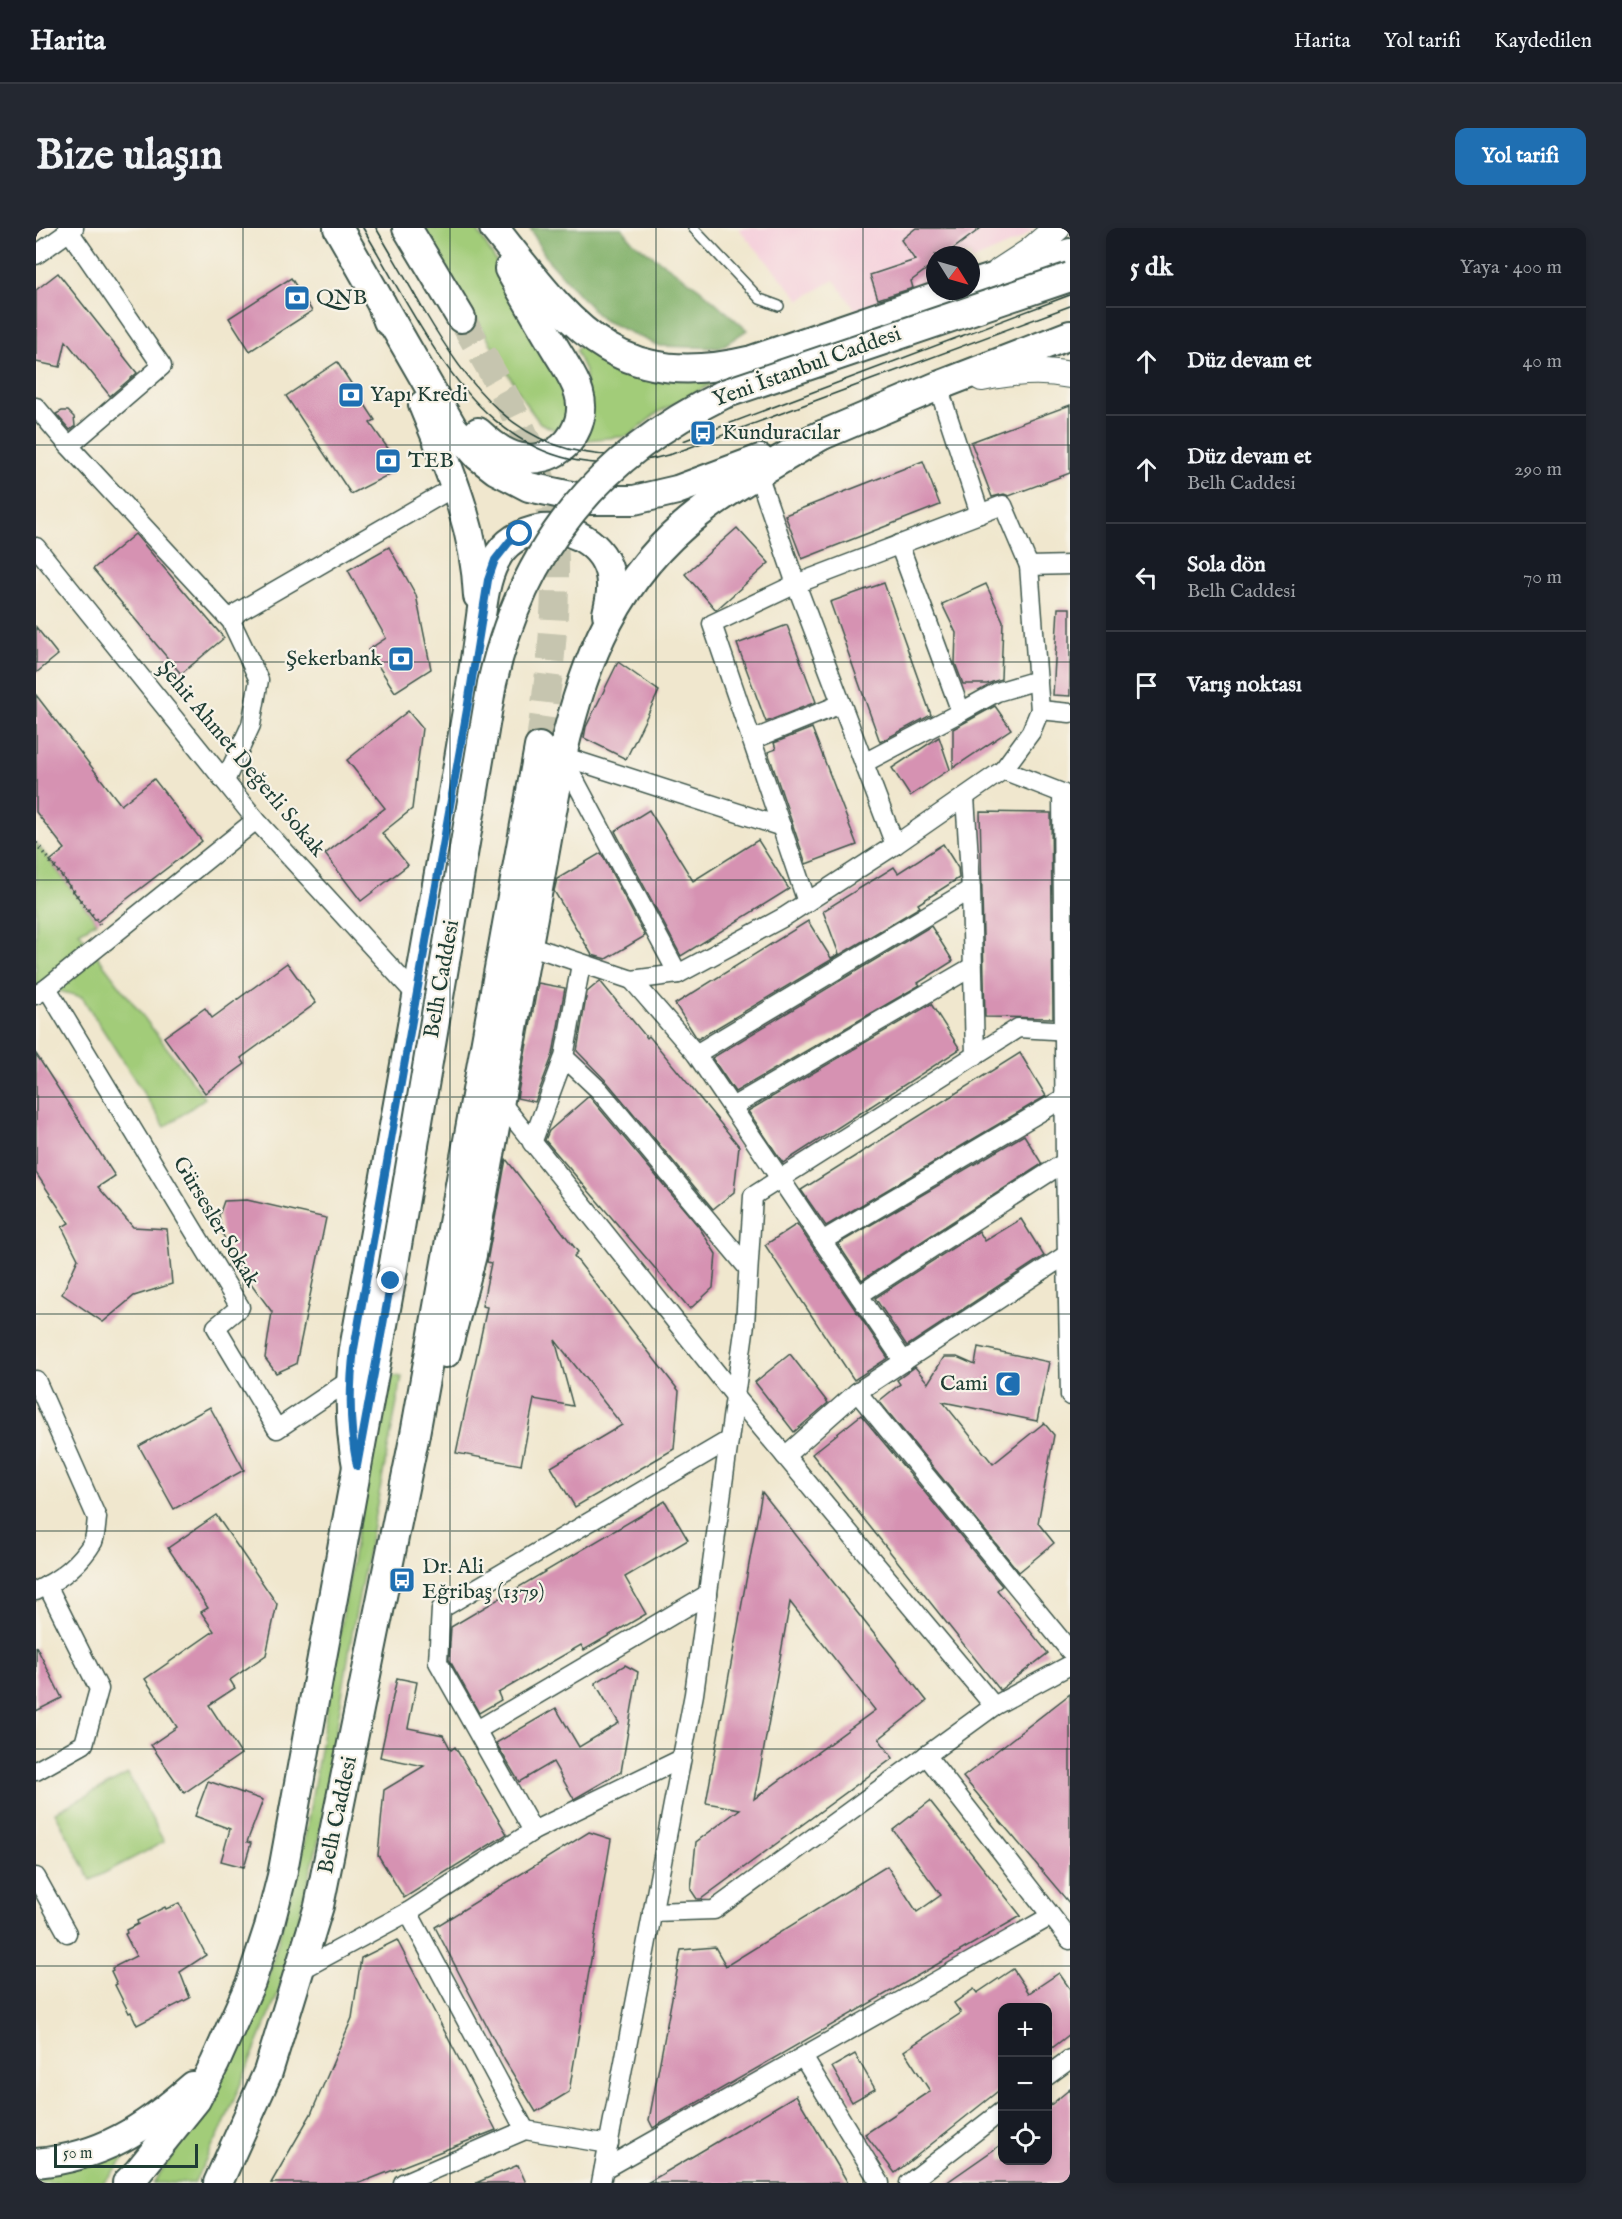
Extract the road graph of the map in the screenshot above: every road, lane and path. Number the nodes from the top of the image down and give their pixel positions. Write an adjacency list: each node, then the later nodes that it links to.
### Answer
1 (338, 228): 14 (main road)
2 (407, 228): 16 (main road)
3 (485, 228): 14 (main road)
4 (494, 228): 13 (main road)
5 (693, 228): 15 (lane)
6 (1057, 228): 11 (main road)
7 (70, 229): 9 (street); 22 (street)
8 (1070, 253): 12 (main road)
9 (36, 255)
10 (1070, 277): 25 (main road, Yeni İstanbul Caddesi, bridge)
11 (980, 282)
12 (980, 283)
13 (928, 300)
14 (381, 303): 21 (main road); 24 (main road)
15 (779, 306)
16 (461, 318)
17 (1070, 335): 19 (main road)
18 (1070, 375): 19 (main road)
19 (938, 386): 21 (main road); 26 (street)
20 (36, 407): 22 (street)
21 (822, 435): 23 (main road)
22 (69, 446): 32 (street)
23 (758, 474): 31 (street); 33 (main road)
24 (456, 486): 32 (street); 34 (main road)
25 (574, 509): 84 (main road, Belh Caddesi, bridge)
26 (980, 514): 27 (street); 30 (street)
27 (899, 544): 31 (street); 38 (street)
28 (36, 547): 44 (street, Şehit Ahmet Değerli Sokak)
29 (1070, 565): 30 (street)
30 (1029, 566): 35 (street)
31 (796, 584): 36 (street); 40 (street)
32 (231, 621): 44 (street)
33 (604, 626): 34 (main road); 41 (main road, Belh Caddesi)
34 (479, 632): 60 (main road, Belh Caddesi)
35 (1038, 680): 37 (street); 38 (street)
36 (841, 704): 40 (street); 42 (street)
37 (1040, 710): 39 (street); 43 (street)
38 (961, 712): 42 (street)
39 (1070, 713)
40 (752, 740): 48 (street)
41 (551, 752): 48 (street); 54 (main road, Belh Caddesi); 57 (street); 81 (main road, Belh Caddesi)
42 (864, 763): 50 (street)
43 (1003, 770): 45 (street); 46 (street)
44 (225, 781): 47 (street, Şehit Ahmet Değerli Sokak)
45 (1066, 793): 61 (street)
46 (965, 797): 50 (street); 51 (street)
47 (256, 820): 53 (street); 60 (street, Şehit Ahmet Değerli Sokak)
48 (782, 827): 52 (street)
49 (36, 843): 53 (path)
50 (895, 845): 52 (street)
51 (971, 889): 56 (street); 62 (street)
52 (807, 902): 57 (street)
53 (111, 937): 59 (street)
54 (528, 945): 55 (street); 66 (main road, Belh Caddesi)
55 (581, 964): 58 (street); 64 (street)
56 (972, 967): 63 (street); 67 (street)
57 (678, 974): 58 (street)
58 (632, 980): 62 (street)
59 (42, 992): 77 (street, Gürsesler Sokak)
60 (417, 996): 77 (main road, Belh Caddesi)
61 (1067, 1031): 63 (street); 65 (street)
62 (696, 1054): 67 (street)
63 (975, 1056): 70 (street)
64 (564, 1058): 68 (street); 73 (street)
65 (1064, 1098): 69 (street); 71 (street)
66 (499, 1100): 68 (street); 81 (main road, Belh Caddesi)
67 (732, 1107): 70 (street)
68 (532, 1143): 79 (street)
69 (1065, 1162): 72 (street); 74 (street)
70 (780, 1179): 71 (street); 73 (street)
71 (822, 1241): 74 (street)
72 (1066, 1255): 75 (street); 80 (street)
73 (747, 1267): 79 (street)
74 (859, 1295): 75 (street)
75 (904, 1362): 78 (street)
76 (36, 1380): 85 (street)
77 (350, 1380): 84 (main road, Belh Caddesi)
78 (857, 1392): 83 (street); 87 (street)
79 (735, 1396): 82 (street); 83 (street)
80 (1070, 1396)
81 (415, 1434): 101 (main road, Belh Caddesi)
82 (729, 1440): 86 (street); 90 (street)
83 (785, 1456): 89 (street)
84 (357, 1466): 104 (main road, Belh Caddesi)
85 (42, 1588): 93 (street)
86 (708, 1594): 90 (street); 92 (street)
87 (1070, 1651)
88 (1070, 1665): 89 (street)
89 (994, 1706): 91 (street)
90 (477, 1730): 94 (street)
91 (926, 1755): 97 (street); 98 (street)
92 (681, 1759): 94 (street); 97 (street)
93 (36, 1771)
94 (533, 1831): 96 (street)
95 (36, 1877): 99 (street)
96 (408, 1912): 101 (street); 107 (street)
97 (652, 1912): 108 (street)
98 (1051, 1916): 100 (street); 102 (street)
99 (67, 1933)
100 (1070, 1940)
101 (299, 1971): 112 (main road, Belh Caddesi)
102 (803, 2057): 110 (street); 114 (street)
103 (1070, 2059): 105 (street)
104 (215, 2063): 109 (main road); 111 (main road, Belh Caddesi)
105 (1052, 2072)
106 (998, 2114): 115 (street)
107 (525, 2130): 108 (street); 113 (street)
108 (609, 2144): 110 (street)
109 (36, 2163)
110 (602, 2176)
111 (127, 2183)
112 (218, 2183)
113 (403, 2183)
114 (880, 2183)
115 (909, 2183)

